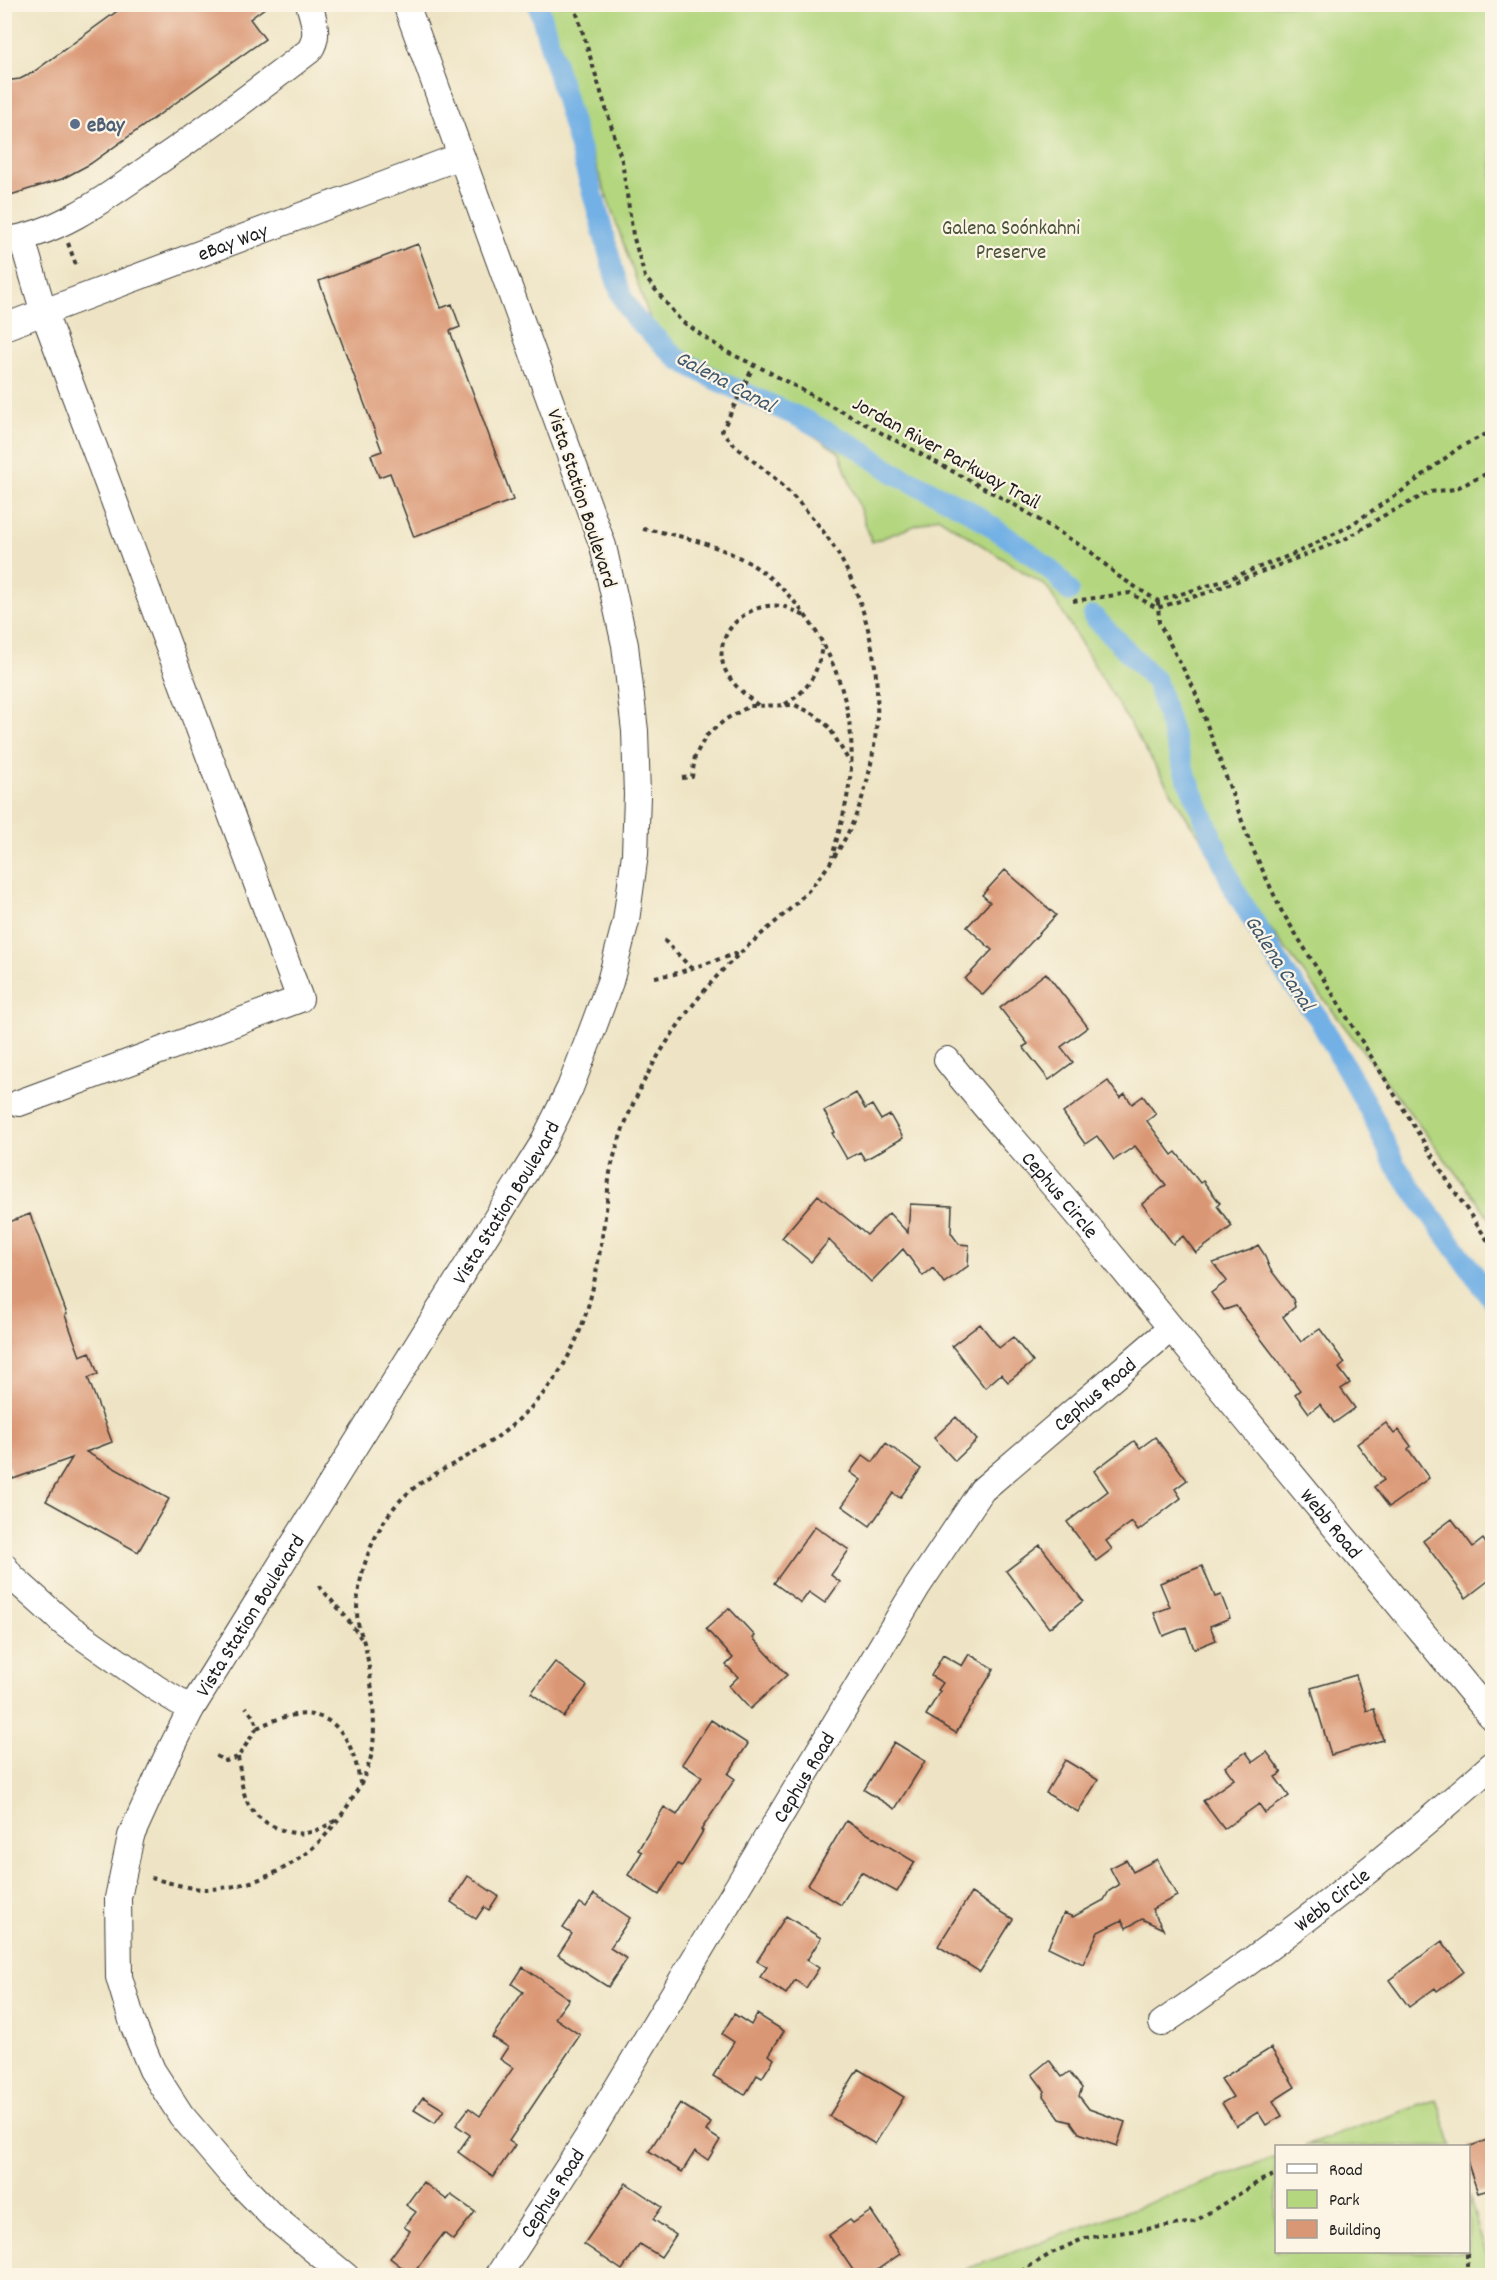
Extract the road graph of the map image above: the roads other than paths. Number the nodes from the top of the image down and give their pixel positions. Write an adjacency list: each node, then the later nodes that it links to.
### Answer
1 (309, 4): 4 (street)
2 (406, 4): 3 (street, Vista Station Boulevard)
3 (461, 156): 5 (street, eBay Way); 11 (street, Vista Station Boulevard)
4 (13, 239): 5 (street)
5 (44, 313): 6 (street, eBay Way); 8 (street)
6 (4, 327)
7 (947, 1060): 9 (street, Cephus Circle)
8 (19, 1103)
9 (1170, 1329): 12 (street, Webb Road); 16 (street, Cephus Road)
10 (4, 1566): 11 (street)
11 (192, 1709): 15 (street, Vista Station Boulevard)
12 (1492, 1717)
13 (1492, 1765): 14 (street, Webb Circle)
14 (1162, 2023)
15 (346, 2276)
16 (498, 2276)

